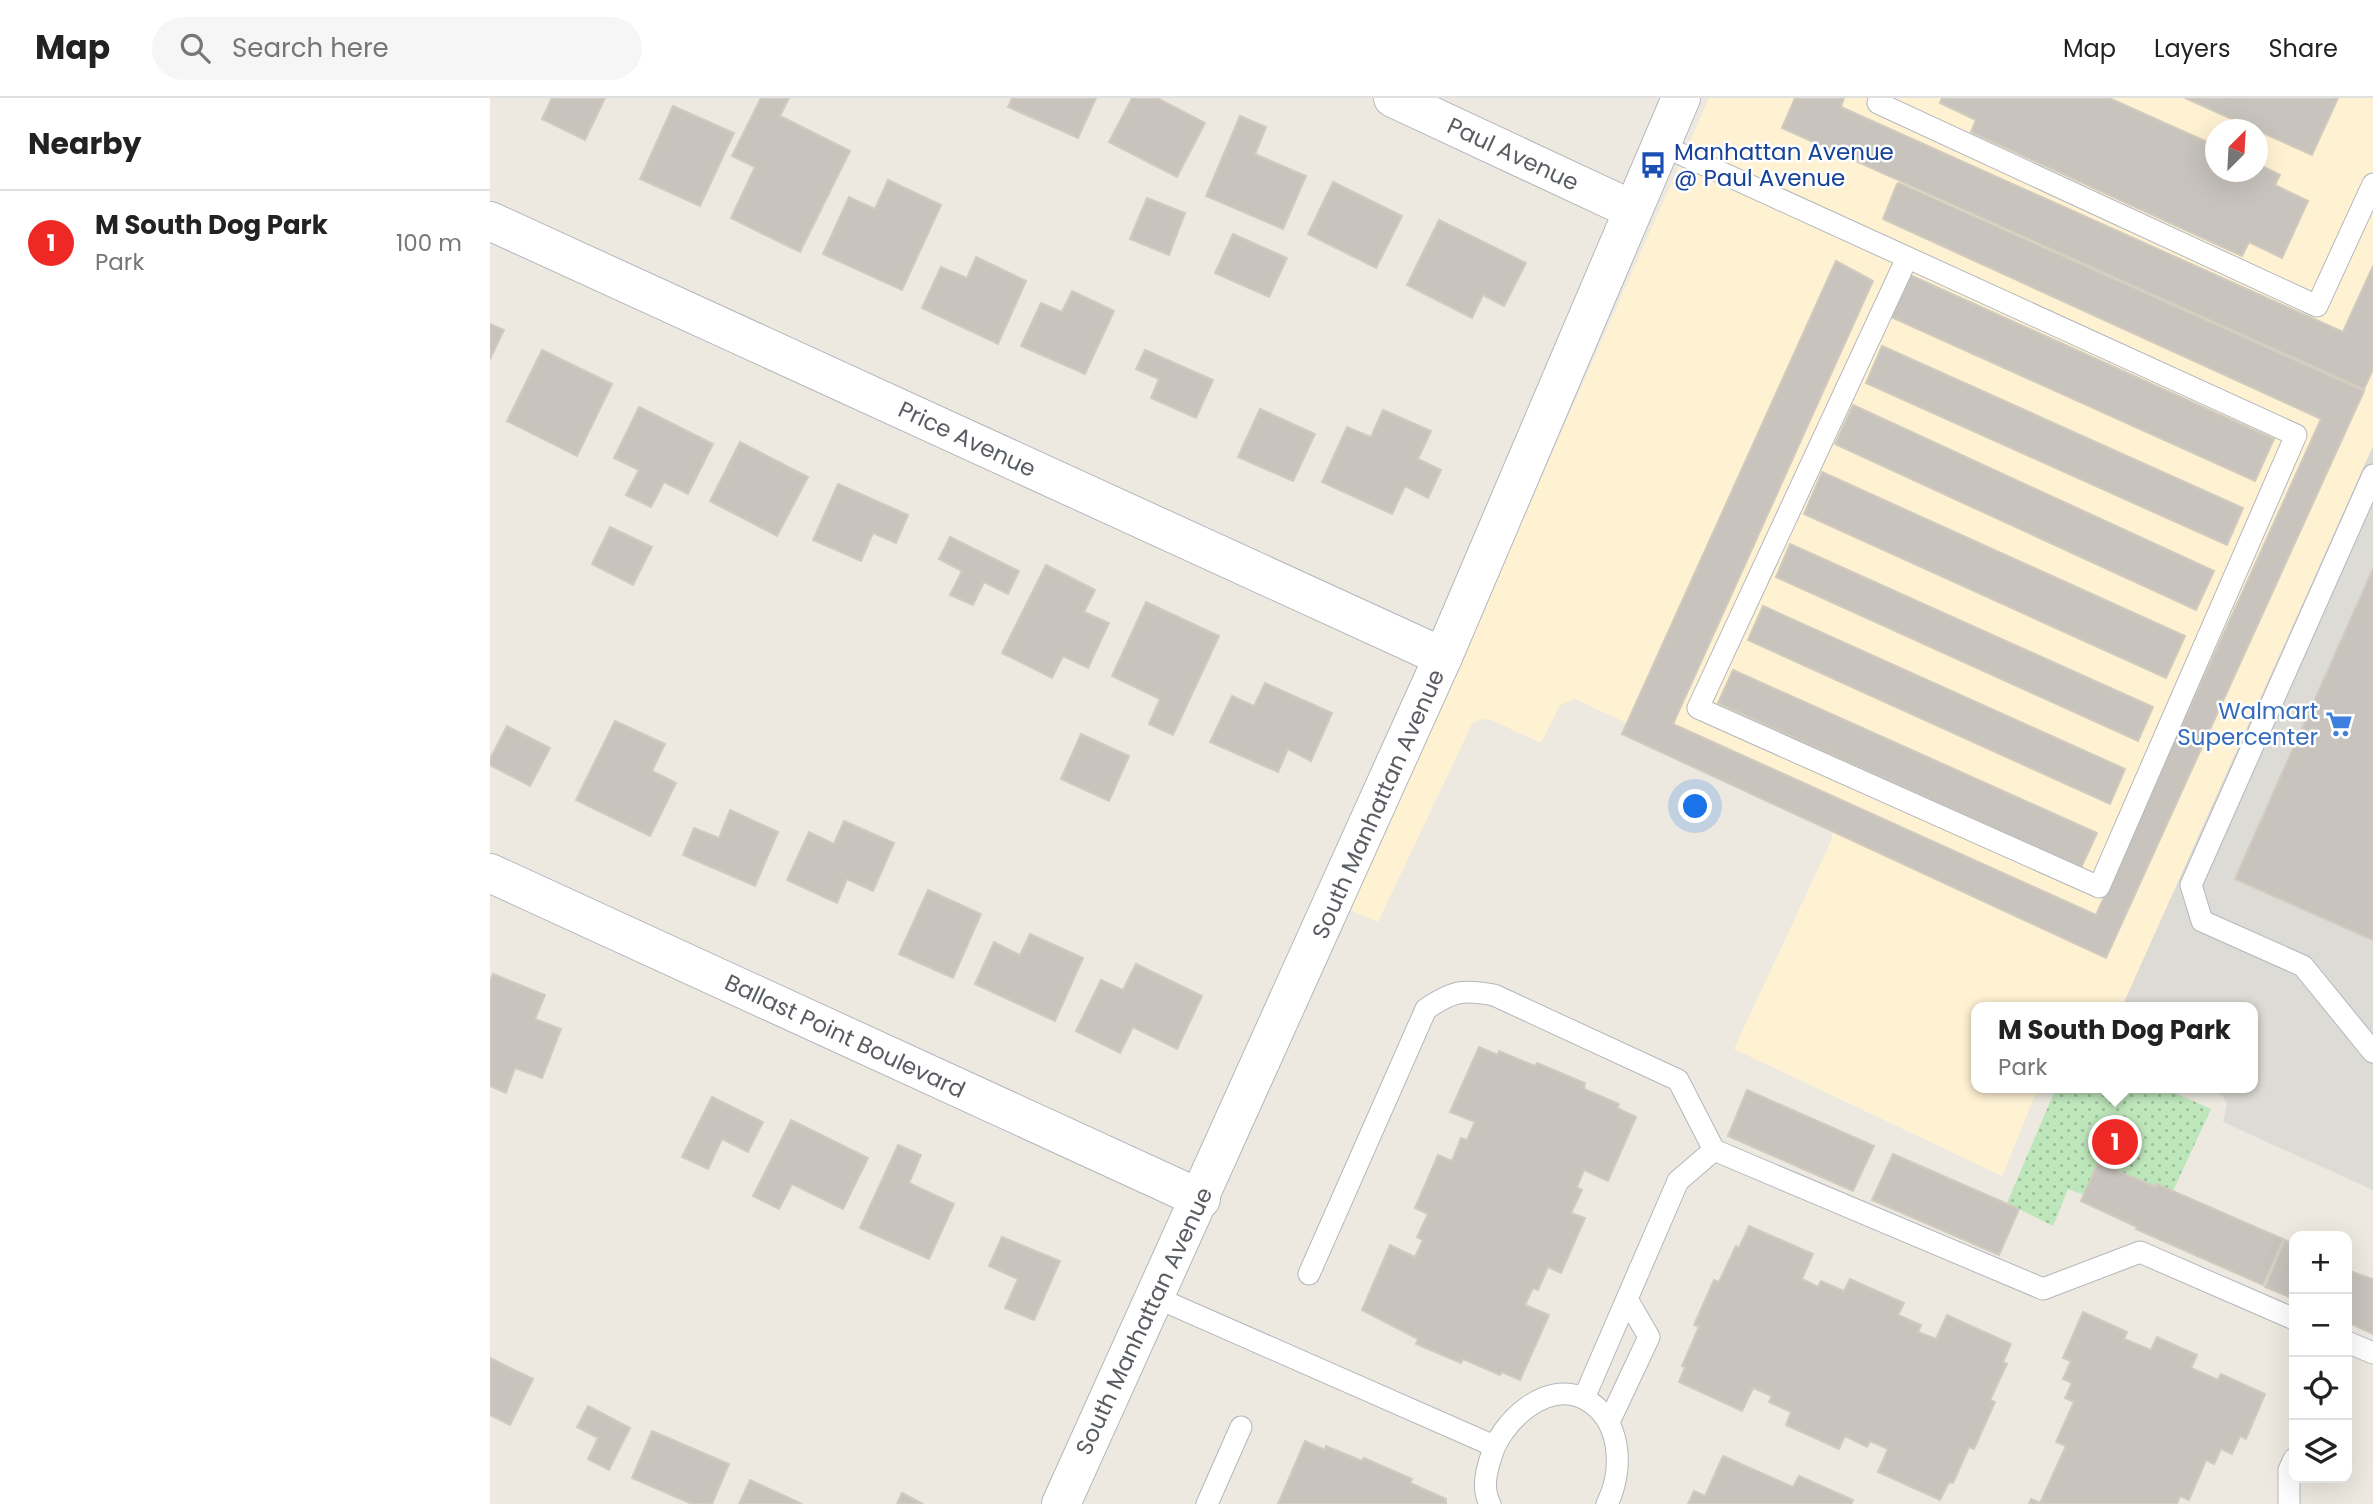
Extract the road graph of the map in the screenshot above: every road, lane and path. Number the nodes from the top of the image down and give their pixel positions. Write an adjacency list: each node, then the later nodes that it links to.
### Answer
1 (1393, 98): 6 (street, Paul Avenue)
2 (1681, 98): 4 (street, South Manhattan Avenue)
3 (1881, 98): 5 (lane)
4 (1661, 145): 6 (street, South Manhattan Avenue); 8 (lane)
5 (2373, 184)
6 (1633, 210): 10 (street, South Manhattan Avenue)
7 (490, 221): 10 (street, Price Avenue)
8 (1907, 258): 8 (lane)
9 (2373, 475): 12 (lane)
10 (1443, 657): 14 (street, South Manhattan Avenue)
11 (490, 873): 14 (street, Ballast Point Boulevard)
12 (2373, 1052)
13 (1714, 1150): 15 (lane); 17 (lane); 18 (lane)
14 (1201, 1199): 16 (street, South Manhattan Avenue)
15 (1309, 1273)
16 (1155, 1297): 24 (lane); 26 (street, South Manhattan Avenue)
17 (1627, 1299): 21 (lane); 22 (lane)
18 (2289, 1317)
19 (2352, 1344): 20 (lane)
20 (2373, 1353)
21 (1584, 1398): 22 (lane); 24 (lane)
22 (1609, 1422): 29 (lane)
23 (1241, 1427): 27 (lane)
24 (1494, 1446): 28 (lane)
25 (2289, 1483): 30 (lane)
26 (1061, 1504)
27 (1207, 1504)
28 (1490, 1504)
29 (1607, 1504)
30 (2289, 1504)

